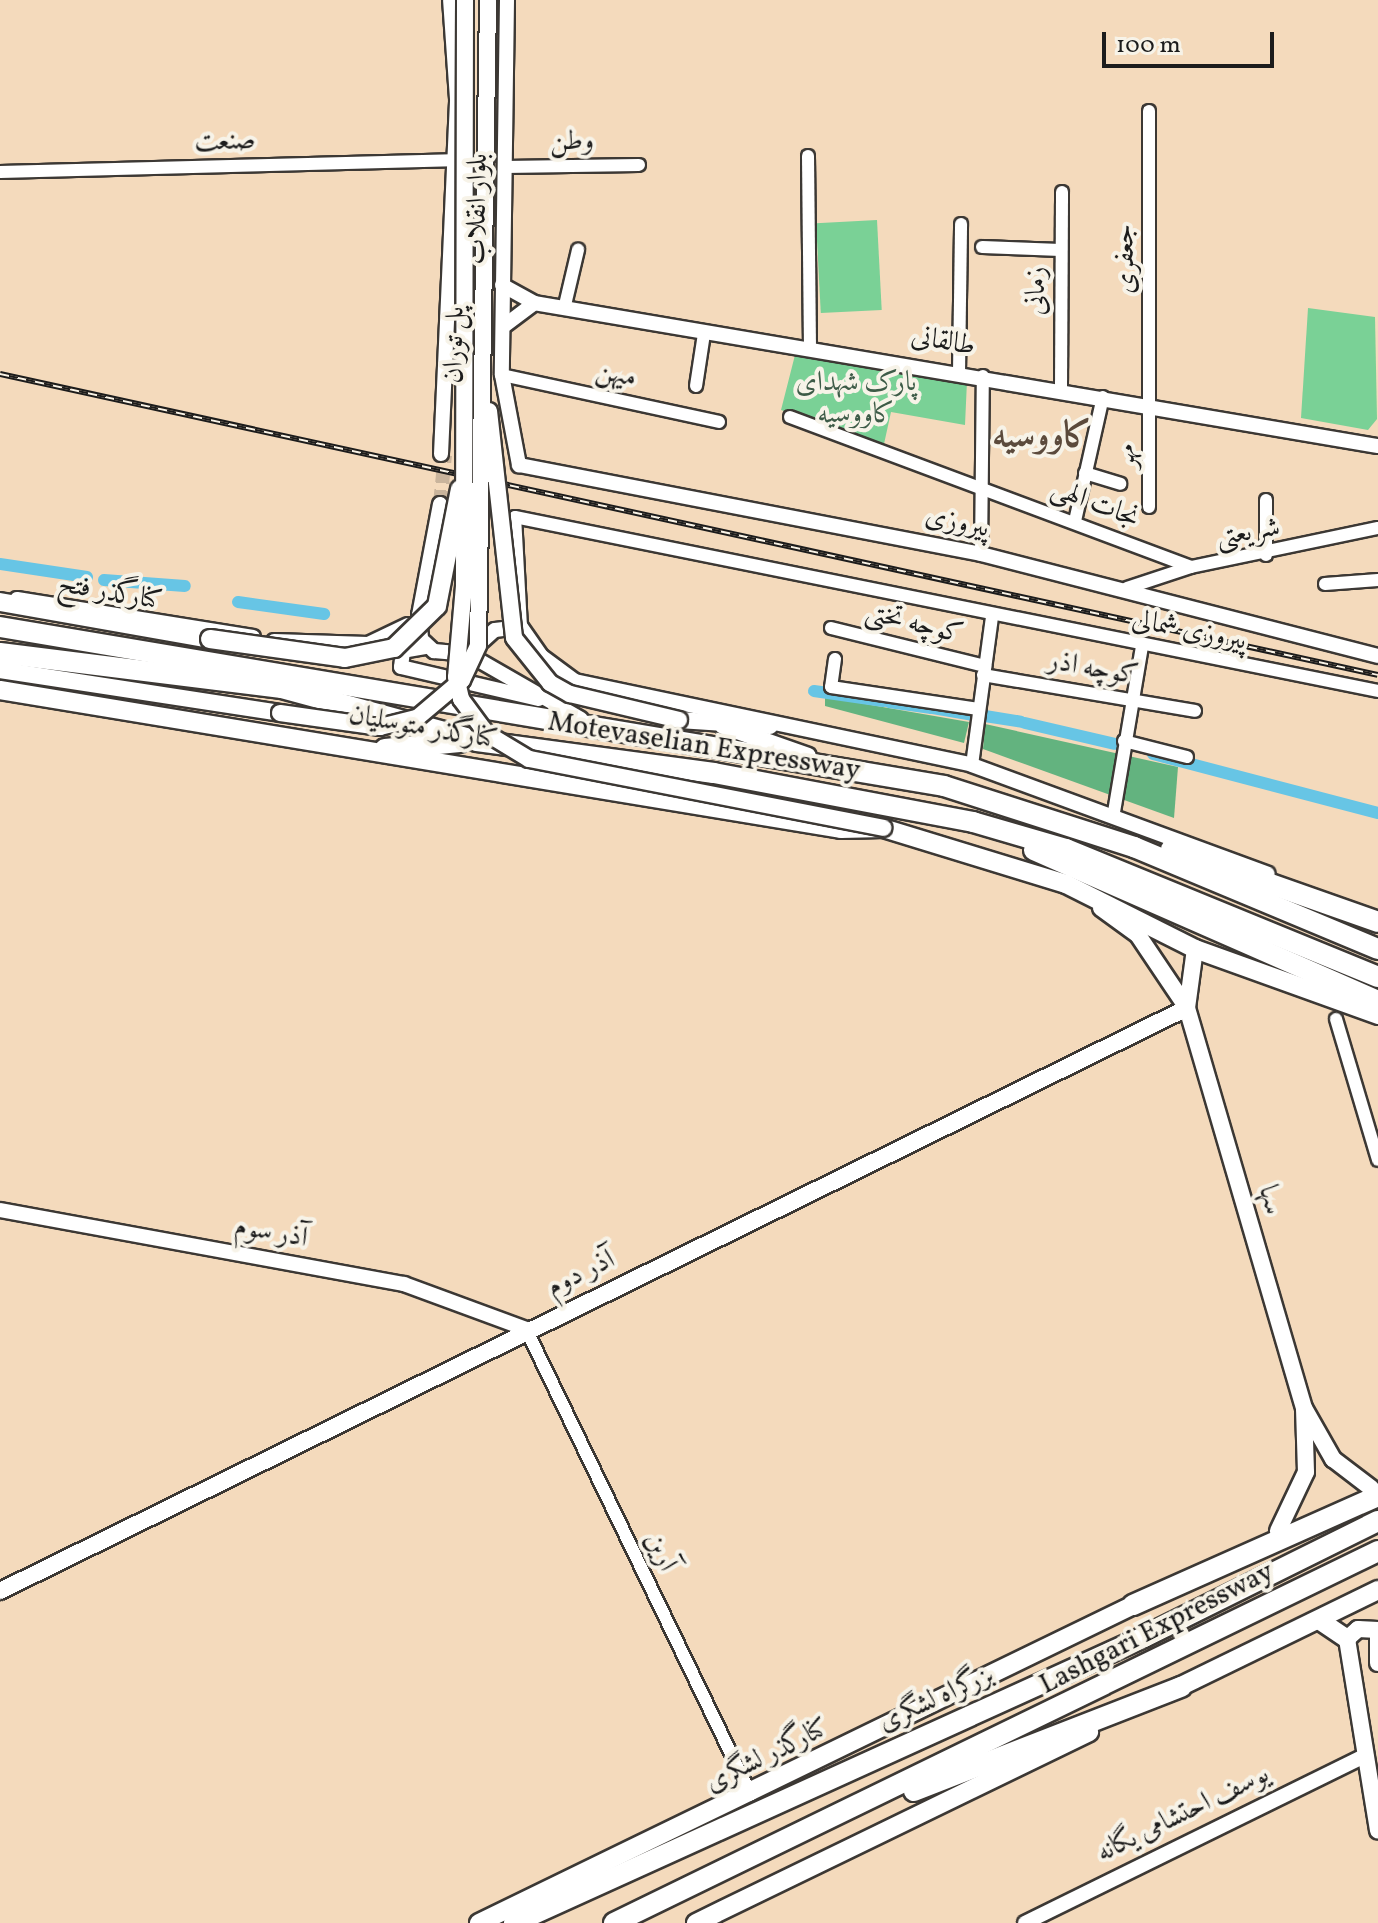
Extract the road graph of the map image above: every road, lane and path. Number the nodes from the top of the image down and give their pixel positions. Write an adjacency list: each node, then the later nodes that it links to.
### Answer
1 (450, 0): 6 (street, بلوار انقلاب)
2 (465, 0): 42 (main road, پل توران, bridge)
3 (488, 0): 26 (main road, پل توران, bridge)
4 (507, 0): 5 (street, بلوار انقلاب)
5 (505, 96): 6 (street); 11 (street, بلوار انقلاب)
6 (457, 99): 9 (street, بلوار انقلاب)
7 (1149, 111): 33 (street, جعفری)
8 (808, 156): 25 (street)
9 (452, 160): 12 (street, صنعت); 22 (street, بلوار انقلاب)
10 (639, 165): 11 (street, وطن)
11 (505, 167): 18 (street, بلوار انقلاب)
12 (0, 172)
13 (1062, 192): 17 (street, زمانی)
14 (961, 224): 27 (street)
15 (982, 247): 17 (street)
16 (578, 250): 21 (street)
17 (1061, 250): 31 (street, زمانی)
18 (502, 285): 19 (street, طالقانی); 20 (street, بلوار انقلاب)
19 (534, 303): 21 (street, طالقانی); 23 (street)
20 (503, 304): 22 (street); 23 (street, بلوار انقلاب)
21 (565, 305): 24 (street, طالقانی)
22 (452, 310): 37 (street, بلوار انقلاب)
23 (504, 326): 28 (street, بلوار انقلاب)
24 (704, 334): 25 (street, طالقانی); 30 (street)
25 (810, 345): 27 (street, طالقانی)
26 (483, 369): 68 (main road, پل توران, bridge); 76 (main road, bridge)
27 (959, 372): 29 (street, طالقانی)
28 (502, 375): 35 (street, میهن); 38 (street, بلوار انقلاب)
29 (983, 376): 31 (street, طالقانی); 41 (street)
30 (696, 386)
31 (1061, 389): 32 (street, طالقانی)
32 (1103, 397): 33 (street, طالقانی); 39 (street)
33 (1152, 407): 36 (street, طالقانی); 45 (street, مهر)
34 (790, 417): 41 (street, نجات الهی)
35 (719, 422)
36 (1378, 446)
37 (443, 455)
38 (519, 465): 49 (street, پیروزی)
39 (1085, 473): 40 (street); 47 (street)
40 (1120, 484)
41 (981, 488): 47 (street, نجات الهی); 49 (street)
42 (460, 489): 61 (main road, پل توران, bridge); 87 (main road, پل توران, bridge)
43 (1266, 500): 50 (street)
44 (437, 504): 56 (street)
45 (1149, 507)
46 (515, 517): 57 (street, پیروزی شمالی); 59 (street); 65 (street)
47 (1075, 521): 51 (street, نجات الهی)
48 (1378, 528): 50 (street, شریعتی)
49 (981, 554): 54 (street, پیروزی)
50 (1266, 555): 51 (street, شریعتی)
51 (1191, 567): 54 (street, شریعتی)
52 (1378, 580): 53 (street)
53 (1325, 584)
54 (1127, 588): 66 (street, پیروزی)
55 (0, 600): 56 (street); 61 (main road, کنارگذر فتح)
56 (419, 615): 62 (street)
57 (992, 617): 63 (street, پیروزی شمالی); 69 (street)
58 (0, 627): 78 (highway, Motevaselian Expressway)
59 (521, 627): 65 (street); 77 (street)
60 (831, 628): 69 (street, کوچه تختی)
61 (210, 639)
62 (425, 647): 65 (street); 72 (street)
63 (1142, 647): 71 (street, پیروزی شمالی); 73 (street)
64 (0, 653): 79 (highway, Motevaselian Expressway)
65 (468, 654): 72 (street)
66 (1378, 656)
67 (835, 659): 74 (street)
68 (0, 670)
69 (984, 670): 73 (street, کوچه اذر); 74 (street)
70 (0, 690): 81 (main road, کنارگذر متوسلیان)
71 (1378, 691)
72 (538, 699): 78 (street)
73 (1135, 701): 75 (street, کوچه اذر); 80 (street)
74 (978, 709): 84 (street)
75 (1195, 711)
76 (723, 726): 77 (main road); 83 (main road)
77 (770, 726): 84 (street)
78 (599, 728): 83 (highway, Motevaselian Expressway)
79 (477, 741): 81 (highway); 86 (highway, Motevaselian Expressway)
80 (1124, 741): 82 (street); 85 (street)
81 (385, 749): 87 (main road, کنارگذر متوسلیان)
82 (1187, 757)
83 (832, 765): 88 (highway, Motevaselian Expressway)
84 (972, 765): 85 (street)
85 (1114, 812): 90 (street)
86 (973, 822): 93 (highway); 96 (highway, Motevaselian Expressway)
87 (883, 828): 89 (main road, کنارگذر متوسلیان)
88 (1134, 847): 90 (highway); 95 (highway, Motevaselian Expressway)
89 (1066, 884): 91 (main road, کنارگذر متوسلیان); 98 (main road, سها)
90 (1309, 893): 92 (highway)
91 (1107, 900): 93 (main road); 94 (main road, کنارگذر متوسلیان)
92 (1378, 922)
93 (1218, 935): 97 (highway)
94 (1195, 949): 98 (main road, سها); 99 (main road)
95 (1378, 949)
96 (1378, 977)
97 (1378, 1001)
98 (1187, 1008): 103 (main road, آذر دوم); 104 (main road, سها)
99 (1378, 1015)
100 (1336, 1019): 101 (street)
101 (1378, 1160)
102 (0, 1210): 103 (street, آذر سوم)
103 (526, 1329): 110 (main road, آذر دوم); 118 (street, آرین)
104 (1304, 1408): 105 (main road); 107 (main road)
105 (1376, 1490): 107 (main road, کنارگذر لشگری); 111 (highway)
106 (1378, 1521): 122 (highway, بزرگراه لشگری)
107 (1278, 1531): 111 (main road, کنارگذر لشگری)
108 (1378, 1551): 119 (highway, Lashgari Expressway)
109 (1378, 1590): 112 (main road)
110 (0, 1591)
111 (1133, 1605): 118 (main road, کنارگذر لشگری)
112 (1319, 1620): 114 (main road); 116 (main road)
113 (1378, 1630): 114 (main road); 115 (main road)
114 (1347, 1639): 117 (main road)
115 (1378, 1663)
116 (1181, 1687): 119 (highway); 124 (main road)
117 (1366, 1755): 120 (main road); 125 (street, یوسف احتشامی یگانه)
118 (751, 1795): 121 (main road, کنارگذر لشگری)
119 (848, 1808): 123 (highway, Lashgari Expressway)
120 (1378, 1831)
121 (479, 1923)
122 (514, 1923)
123 (614, 1923)
124 (696, 1923)
125 (1025, 1923)

